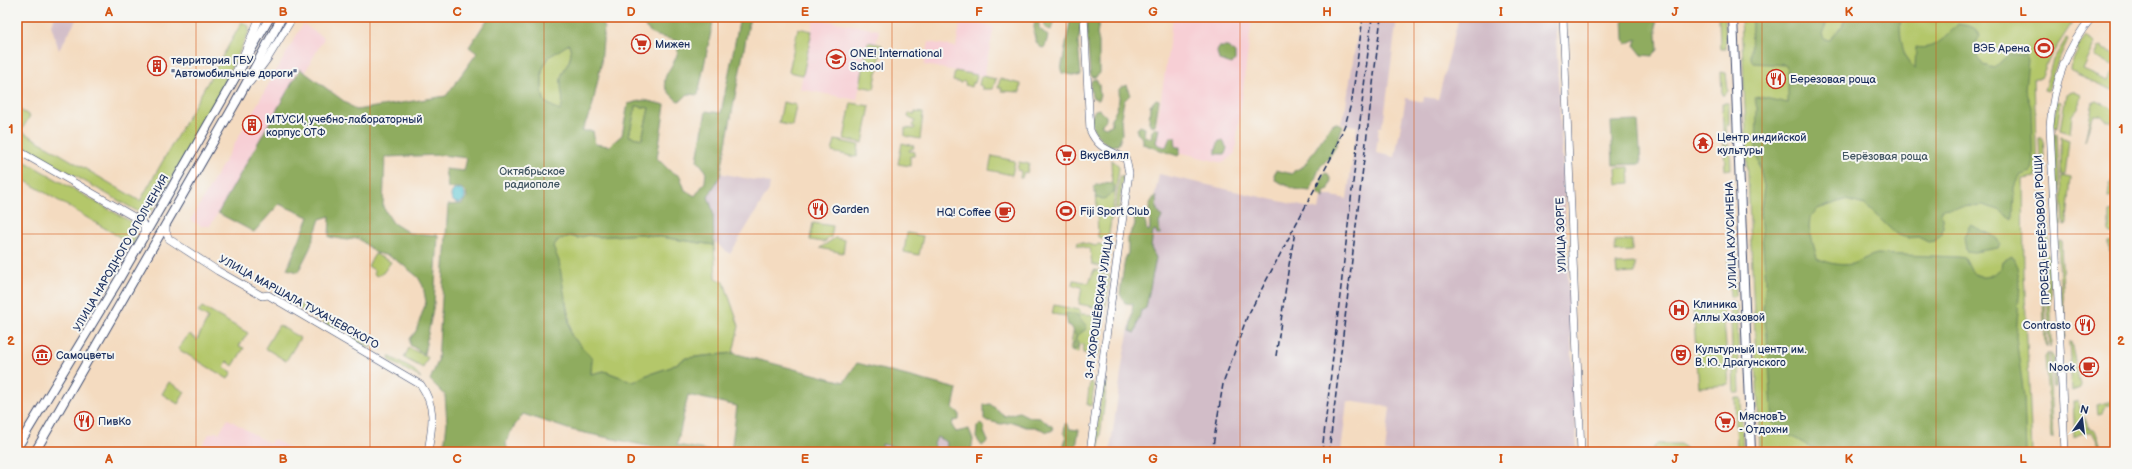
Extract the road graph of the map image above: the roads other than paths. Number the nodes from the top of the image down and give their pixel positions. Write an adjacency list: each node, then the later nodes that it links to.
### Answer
1 (260, 17): 9 (street)
2 (270, 17): 9 (main road, УЛИЦА НАРОДНОГО ОПОЛЧЕНИЯ)
3 (282, 17): 10 (main road)
4 (294, 17): 10 (street)
5 (1084, 17): 21 (street, 3-Я ХОРОШЁВСКАЯ УЛИЦА)
6 (1563, 17): 22 (street, УЛИЦА ЗОРГЕ)
7 (1733, 17): 23 (main road, УЛИЦА КУУСИНЕНА)
8 (2092, 17): 24 (street, ПРОЕЗД БЕРЁЗОВОЙ РОЩИ)
9 (230, 87): 12 (main road, УЛИЦА НАРОДНОГО ОПОЛЧЕНИЯ)
10 (241, 93): 13 (main road)
11 (17, 150): 14 (street)
12 (156, 215): 14 (street); 15 (main road, УЛИЦА НАРОДНОГО ОПОЛЧЕНИЯ)
13 (168, 220): 16 (street); 17 (main road)
14 (141, 221): 15 (street)
15 (144, 237): 18 (main road, УЛИЦА НАРОДНОГО ОПОЛЧЕНИЯ)
16 (169, 239): 17 (street); 20 (street, УЛИЦА МАРШАЛА ТУХАЧЕВСКОГО)
17 (155, 243): 19 (main road)
18 (17, 448)
19 (35, 452)
20 (428, 452)
21 (1090, 452)
22 (1581, 452)
23 (1751, 452)
24 (2065, 452)

